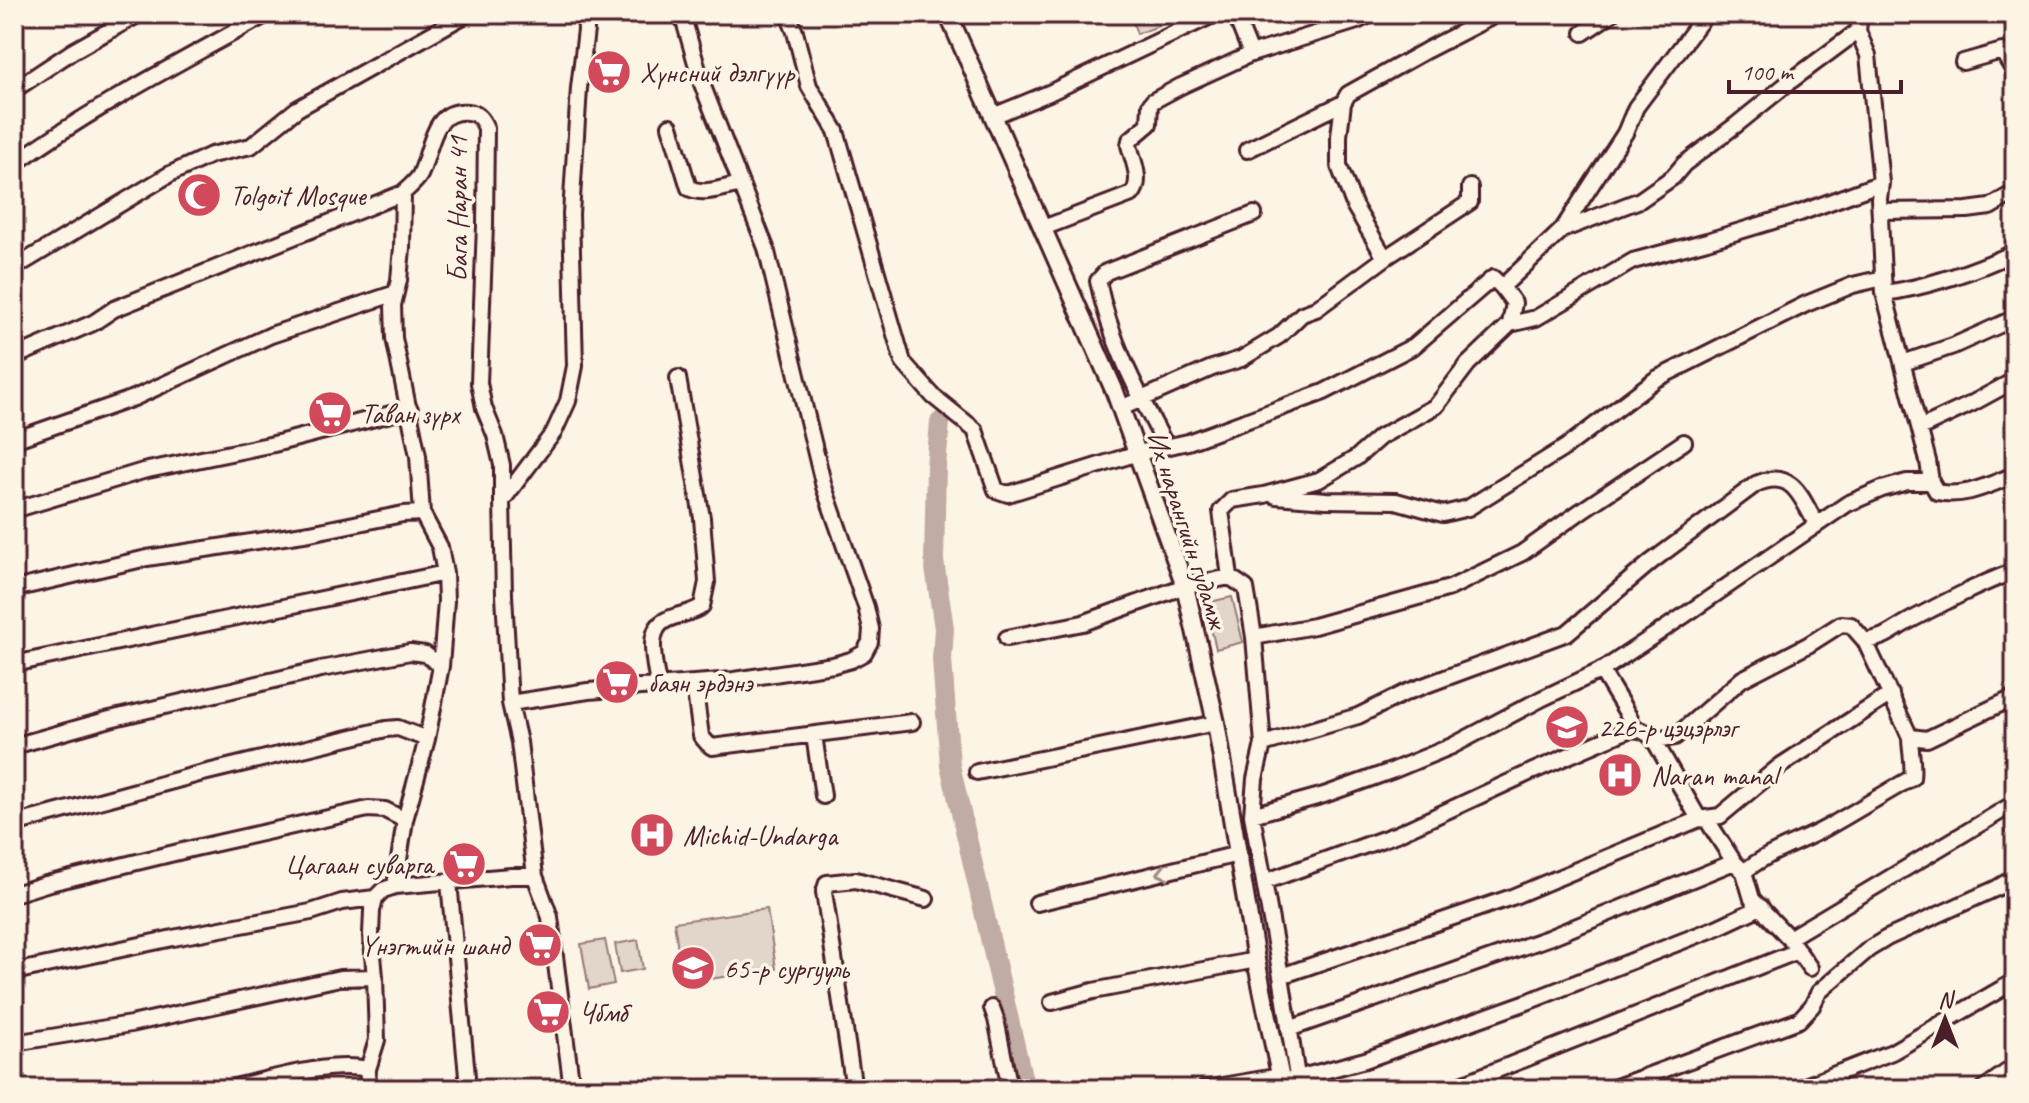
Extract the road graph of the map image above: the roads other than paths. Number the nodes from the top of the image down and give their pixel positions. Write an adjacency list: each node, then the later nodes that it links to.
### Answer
1 (139, 14): 20 (street)
2 (267, 14): 25 (street)
3 (467, 14): 37 (street)
4 (585, 14): 60 (street)
5 (682, 14): 27 (street)
6 (788, 14): 56 (street)
7 (948, 14): 22 (main road, Их нарангийн гудамж)
8 (1215, 14): 22 (street)
9 (1235, 14): 17 (street)
10 (1371, 14): 17 (street)
11 (1497, 14): 21 (street)
12 (1611, 14): 16 (street)
13 (1706, 14): 34 (street)
14 (1860, 14): 15 (street)
15 (1858, 31): 26 (street); 34 (street)
16 (1583, 33)
17 (1251, 54): 33 (street)
18 (1963, 62): 19 (street)
19 (2015, 73)
20 (14, 90)
21 (1343, 103): 24 (street); 36 (street)
22 (993, 116): 33 (main road, Их нарангийн гудамж)
23 (670, 126): 27 (street)
24 (1247, 150)
25 (14, 164)
26 (1881, 183): 31 (street); 42 (street)
27 (741, 184): 75 (street)
28 (1470, 187): 36 (street)
29 (2015, 192): 31 (street)
30 (403, 193): 40 (street, Бага Наран 41); 45 (street); 60 (street, Бага Наран 41)
31 (1880, 211): 38 (street)
32 (1254, 214): 43 (street)
33 (1043, 228): 44 (main road, Их нарангийн гудамж)
34 (1562, 230): 39 (street)
35 (2015, 252): 38 (street)
36 (1385, 258): 49 (street)
37 (14, 268)
38 (1884, 285): 46 (street); 59 (street)
39 (1502, 287): 42 (street); 55 (street)
40 (396, 293): 51 (street, Бага Наран 41); 53 (street)
41 (2015, 318): 46 (street)
42 (1510, 324): 59 (street)
43 (1116, 345): 44 (street); 49 (street)
44 (1097, 354): 50 (main road, Их нарангийн гудамж)
45 (14, 357)
46 (1903, 363): 52 (street)
47 (678, 378): 76 (street)
48 (2015, 380): 52 (street)
49 (1140, 398): 50 (street); 55 (street)
50 (1121, 408): 56 (main road, Их нарангийн гудамж)
51 (410, 409): 61 (street); 62 (street, Бага Наран 41)
52 (1920, 428): 58 (street)
53 (14, 440)
54 (1684, 442): 69 (street)
55 (1166, 446): 56 (street)
56 (1138, 453): 67 (main road, Их нарангийн гудамж)
57 (2015, 475): 58 (street)
58 (1931, 482): 63 (street)
59 (1264, 495): 66 (street)
60 (502, 501): 79 (street)
61 (14, 510)
62 (422, 513): 65 (street); 68 (street)
63 (1816, 524): 74 (street); 87 (street)
64 (2015, 571): 71 (street)
65 (445, 573): 72 (street); 73 (street)
66 (1230, 577): 67 (street); 69 (street)
67 (1185, 586): 70 (street); 81 (main road, Их нарангийн гудамж)
68 (14, 589)
69 (1254, 637): 87 (street)
70 (1007, 638)
71 (1865, 641): 77 (street); 86 (street)
72 (14, 664)
73 (441, 666): 85 (street); 88 (street)
74 (1601, 670): 82 (street); 92 (street)
75 (694, 684): 76 (street); 83 (street)
76 (658, 686): 79 (street)
77 (1891, 694): 84 (street); 93 (street)
78 (2015, 697): 84 (street)
79 (510, 703): 98 (street)
80 (912, 722): 83 (street)
81 (1216, 723): 89 (street); 96 (main road, Их нарангийн гудамж)
82 (1633, 729): 86 (street); 101 (street)
83 (814, 735): 90 (street)
84 (1910, 737): 97 (street)
85 (427, 739): 94 (street); 95 (street)
86 (1654, 740): 93 (street)
87 (1263, 744): 92 (street)
88 (14, 746)
89 (977, 772)
90 (823, 796)
91 (2015, 803): 108 (street)
92 (1252, 815): 101 (street)
93 (1699, 819): 97 (street); 112 (street)
94 (405, 820): 102 (street); 103 (street)
95 (14, 824)
96 (1238, 854): 106 (street, one-way to 106); 109 (main road, Их нарангийн гудамж)
97 (1739, 867): 107 (street); 117 (street)
98 (535, 876): 100 (street); 125 (street)
99 (2015, 877): 130 (street)
100 (449, 882): 102 (street); 121 (street)
101 (1264, 882): 112 (street)
102 (395, 886): 104 (street)
103 (14, 894)
104 (375, 898): 111 (street); 113 (street)
105 (926, 899): 126 (street)
106 (1037, 903)
107 (1761, 907): 108 (street); 122 (street)
108 (1794, 944): 110 (street); 129 (street)
109 (1256, 960): 115 (street); 122 (main road, Их нарангийн гудамж)
110 (1810, 968)
111 (14, 972)
112 (1281, 976): 117 (street)
113 (375, 977): 118 (street); 120 (street)
114 (2015, 981): 131 (street)
115 (1052, 1002)
116 (992, 1008): 127 (street)
117 (1289, 1029): 122 (street)
118 (14, 1043)
119 (2015, 1066): 132 (street)
120 (368, 1069): 123 (street); 124 (street)
121 (467, 1076)
122 (1288, 1083): 128 (street)
123 (226, 1089)
124 (367, 1089)
125 (572, 1089)
126 (854, 1089)
127 (1010, 1089)
128 (1204, 1089)
129 (1449, 1089)
130 (1611, 1089)
131 (1797, 1089)
132 (1983, 1089)

